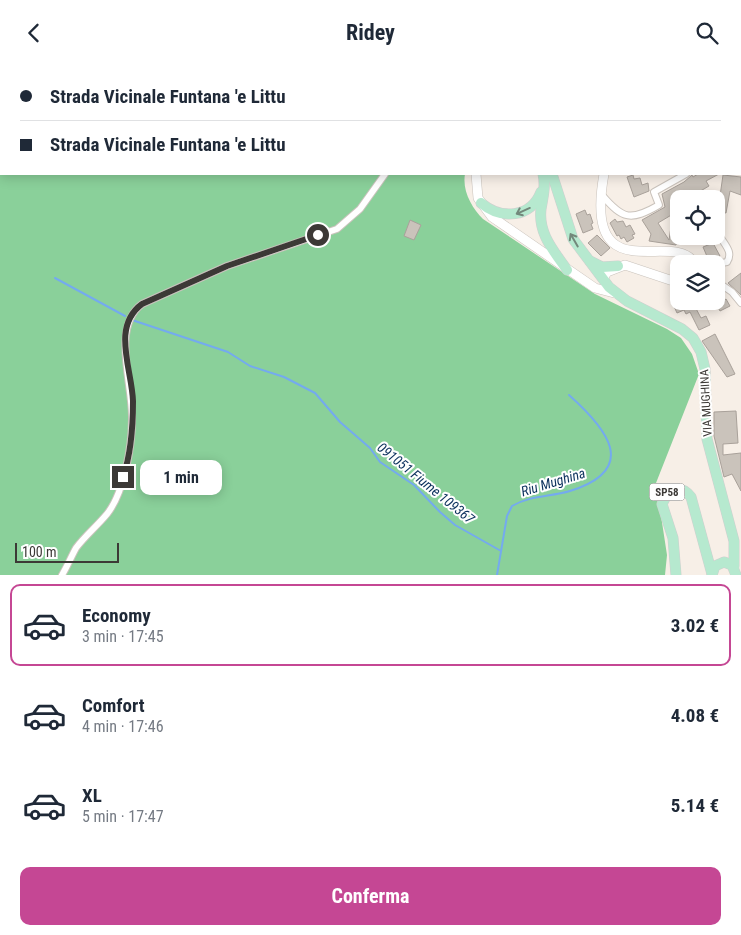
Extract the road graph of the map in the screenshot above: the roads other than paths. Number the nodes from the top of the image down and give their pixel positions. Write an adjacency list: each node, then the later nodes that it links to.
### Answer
1 (384, 175): 25 (street)
2 (476, 175): 9 (street)
3 (543, 175): 9 (main road, one-way to 9)
4 (543, 175): 15 (main road)
5 (552, 175): 12 (main road, one-way to 5)
6 (604, 175): 8 (street)
7 (684, 175): 8 (street)
8 (600, 193): 11 (street)
9 (481, 203): 15 (street)
10 (725, 244): 13 (street)
11 (686, 255)
12 (589, 261): 14 (main road); 16 (main road)
13 (725, 262)
14 (618, 267): 16 (street); 17 (street)
15 (567, 270): 19 (street)
16 (603, 279): 19 (main road)
17 (670, 280)
18 (725, 287): 20 (street)
19 (614, 293): 21 (main road, VIA MUGHINA)
20 (741, 303)
21 (734, 541): 23 (main road); 24 (main road, VIA MUGHINA)
22 (705, 553): 23 (main road); 26 (main road, SP58); 27 (main road)
23 (720, 563): 24 (main road); 27 (main road)
24 (735, 571)
25 (62, 575)
26 (676, 575)
27 (712, 575)

